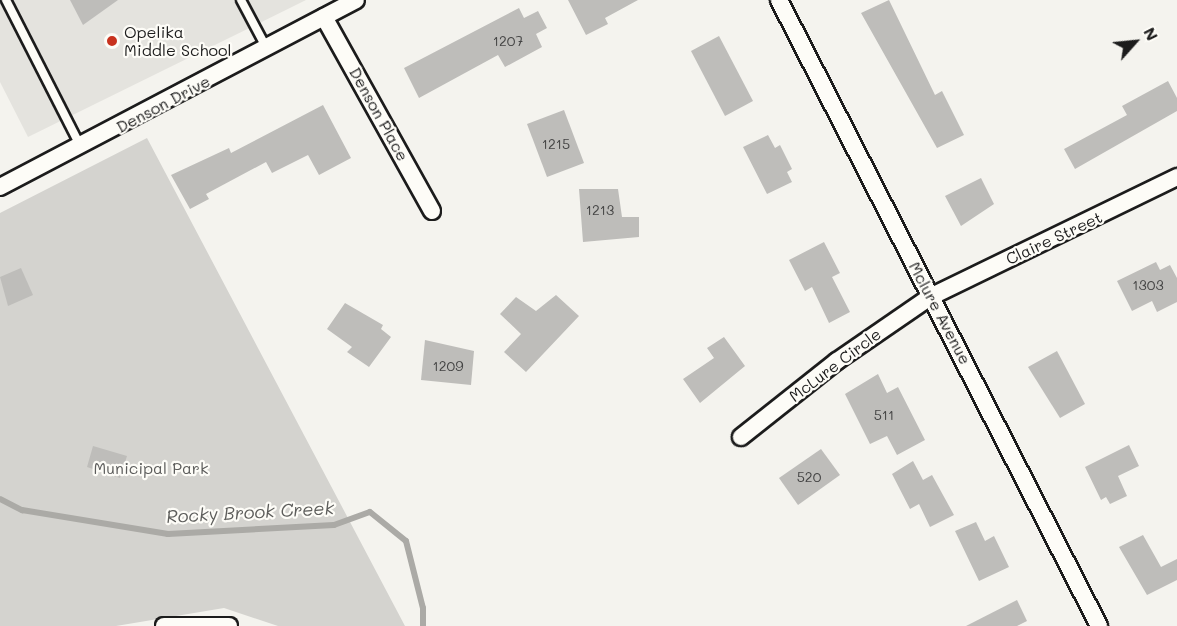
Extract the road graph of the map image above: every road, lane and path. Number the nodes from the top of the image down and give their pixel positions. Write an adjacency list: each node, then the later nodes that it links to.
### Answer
1 (6, 0): 7 (lane)
2 (242, 0): 6 (lane)
3 (356, 0): 5 (street, Denson Drive)
4 (779, 0): 11 (street, Mclure Avenue)
5 (324, 17): 6 (street, Denson Drive); 10 (street, Denson Place)
6 (267, 49): 7 (street, Denson Drive)
7 (81, 147): 9 (street, Denson Drive)
8 (1177, 177): 11 (street, Claire Street)
9 (0, 187)
10 (432, 211)
11 (930, 297): 12 (street, McLure Circle); 15 (street, Mclure Avenue)
12 (741, 437)
13 (164, 626): 14 (street)
14 (229, 626)
15 (1099, 626)

